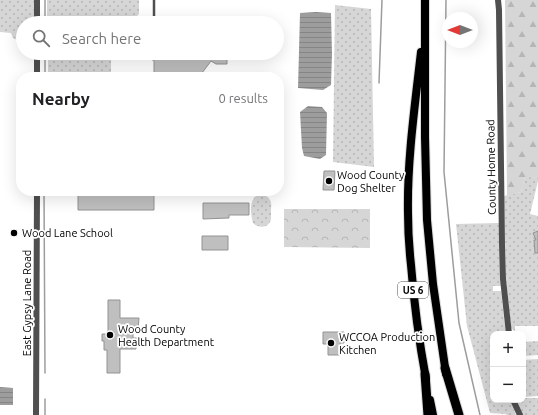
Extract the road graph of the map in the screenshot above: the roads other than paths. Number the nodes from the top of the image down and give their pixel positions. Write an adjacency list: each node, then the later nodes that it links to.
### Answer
1 (37, 0): 5 (street)
2 (154, 0): 6 (lane)
3 (425, 0): 7 (highway, US 6)
4 (498, 0): 11 (street, County Home Road)
5 (37, 16)
6 (154, 16)
7 (425, 16): 12 (highway, US 6); 13 (highway, US 6)
8 (37, 60): 9 (street)
9 (37, 72)
10 (37, 196): 15 (street, East Gypsy Lane Road)
11 (509, 331)
12 (445, 368): 18 (highway, US 6); 19 (highway)
13 (425, 374): 16 (highway); 17 (highway, US 6)
14 (514, 403): 20 (street)
15 (36, 415)
16 (428, 415)
17 (433, 415)
18 (455, 415)
19 (459, 415)
20 (520, 415)

